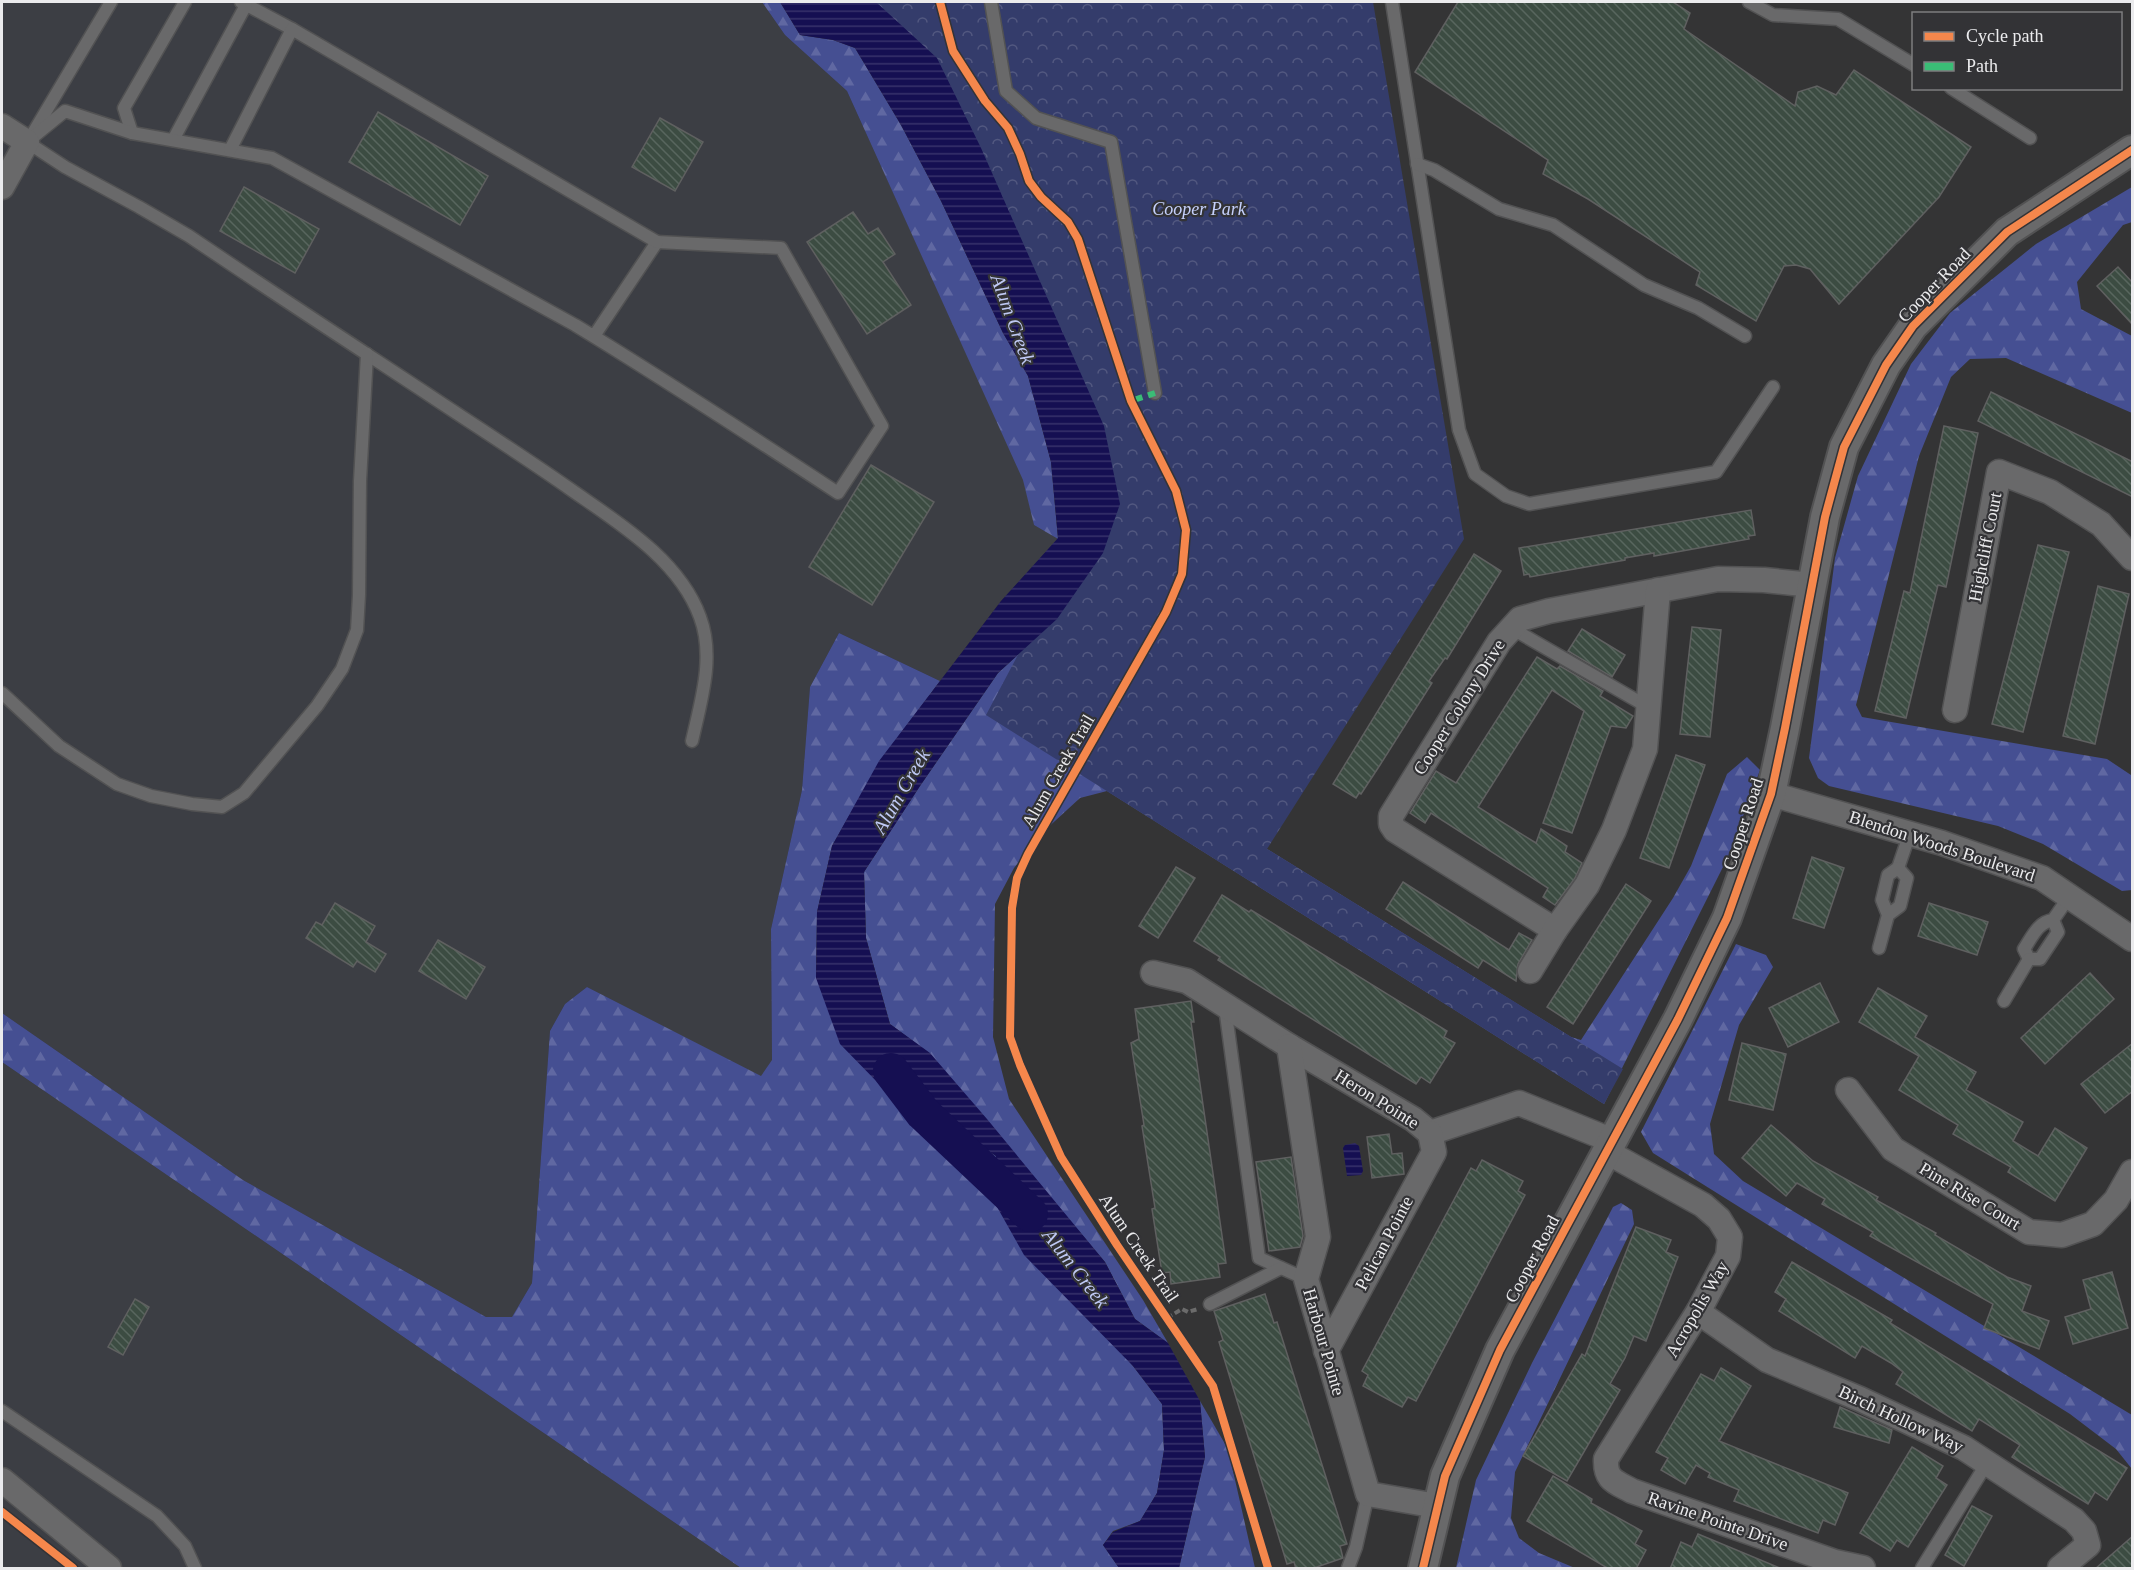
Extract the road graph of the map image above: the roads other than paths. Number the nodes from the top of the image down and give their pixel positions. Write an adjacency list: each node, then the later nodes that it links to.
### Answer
1 (111, 2): 14 (lane)
2 (185, 2): 11 (lane)
3 (991, 2): 24 (lane)
4 (1392, 2): 17 (lane)
5 (1749, 2): 8 (lane)
6 (243, 3): 7 (lane); 13 (lane)
7 (292, 29): 15 (lane); 19 (lane)
8 (1912, 64)
9 (1954, 90): 12 (lane)
10 (2, 126): 14 (street)
11 (132, 133): 13 (lane); 14 (lane)
12 (2030, 138)
13 (173, 140): 15 (lane)
14 (27, 142): 18 (street); 22 (lane)
15 (230, 150): 20 (lane)
16 (2133, 150): 26 (street, Cooper Road)
17 (1417, 164): 21 (lane); 23 (lane)
18 (2, 187)
19 (657, 243): 20 (lane); 20 (lane)
20 (594, 336)
21 (1745, 336)
22 (367, 354): 29 (lane); 32 (lane)
23 (1773, 387)
24 (1155, 393)
25 (2133, 558): 31 (street, Highcliff Court)
26 (1812, 585): 27 (street, Cooper Colony Drive); 33 (street, Cooper Road)
27 (1658, 590): 28 (street, Cooper Colony Drive); 30 (street)
28 (1511, 628): 30 (lane); 39 (street, Cooper Colony Drive)
29 (2, 693)
30 (1648, 707): 39 (street)
31 (1955, 710)
32 (692, 741)
33 (1771, 794): 34 (street, Blendon Woods Boulevard); 50 (street, Cooper Road)
34 (1910, 833): 35 (lane); 36 (street, Blendon Woods Boulevard)
35 (1898, 868): 37 (lane); 37 (lane)
36 (2069, 897): 38 (lane); 40 (street, Blendon Woods Boulevard)
37 (1888, 915): 41 (lane)
38 (2053, 920): 42 (lane); 42 (lane)
39 (1555, 930): 43 (street)
40 (2133, 939)
41 (1879, 948)
42 (2029, 959): 45 (lane)
43 (1530, 971)
44 (1153, 973): 46 (street, Heron Pointe)
45 (2004, 1001)
46 (1225, 1005): 47 (street, Heron Pointe); 52 (lane)
47 (1289, 1046): 49 (street, Heron Pointe); 53 (street, Harbour Pointe)
48 (1848, 1090): 51 (street, Pine Rise Court)
49 (1430, 1133): 50 (street, Heron Pointe); 56 (street, Pelican Pointe)
50 (1610, 1146): 55 (street, Acropolis Way); 62 (street, Cooper Road)
51 (2133, 1172)
52 (1281, 1268): 53 (lane); 54 (lane)
53 (1306, 1279): 56 (street, Harbour Pointe)
54 (1210, 1304)
55 (1698, 1312): 58 (street, Birch Hollow Way); 59 (street, Acropolis Way)
56 (1326, 1351): 61 (street, Harbour Pointe)
57 (2, 1411): 64 (lane)
58 (1986, 1462): 68 (lane); 69 (street, Birch Hollow Way)
59 (1610, 1479): 67 (street, Ravine Pointe Drive)
60 (2, 1480): 63 (street)
61 (1368, 1494): 62 (street); 65 (lane, Harbour Pointe)
62 (1437, 1506): 66 (street, Cooper Road)
63 (109, 1569)
64 (195, 1569)
65 (1348, 1569)
66 (1423, 1569)
67 (1863, 1569)
68 (1922, 1569)
69 (2060, 1569)

